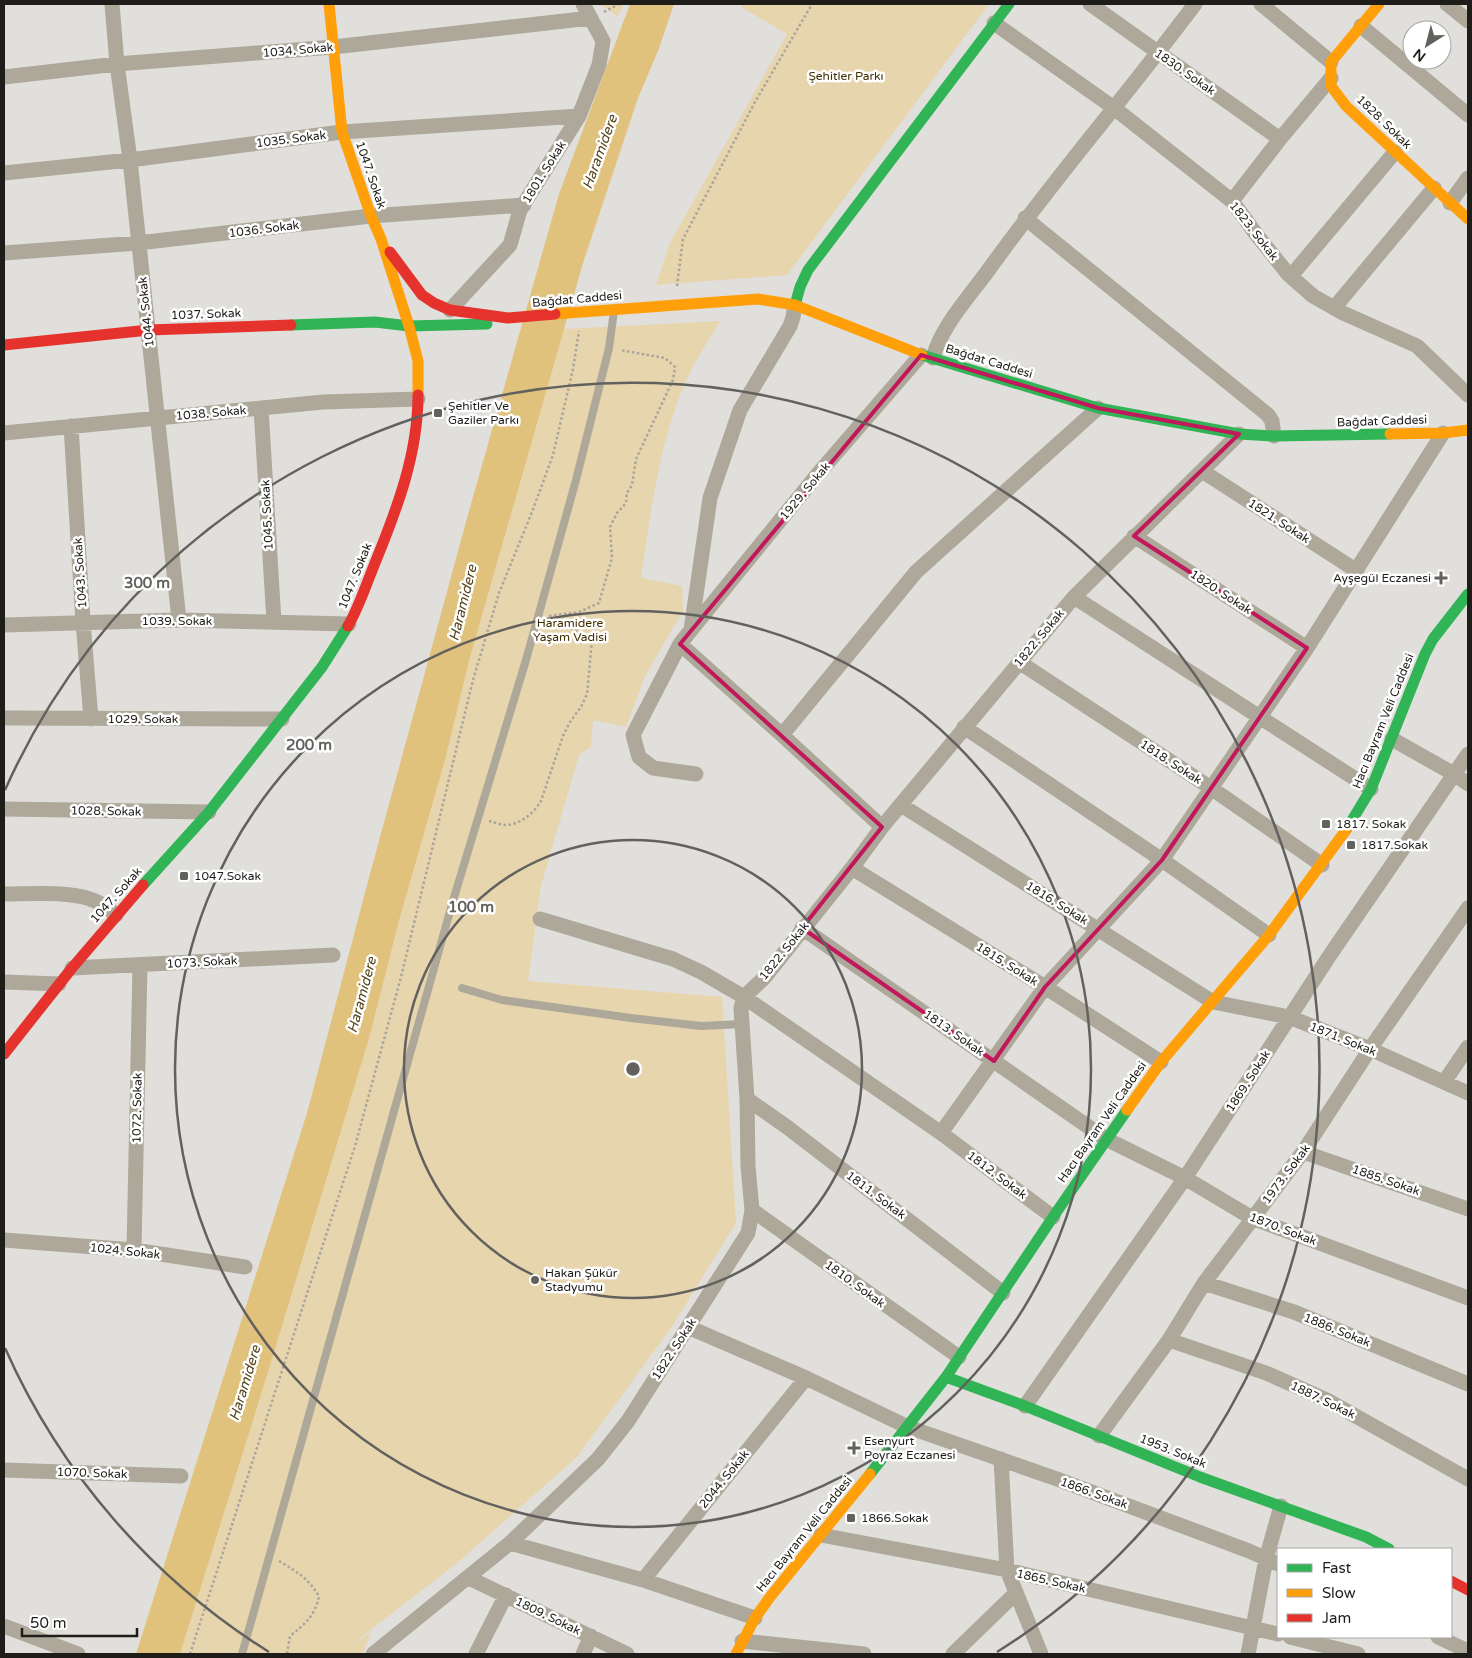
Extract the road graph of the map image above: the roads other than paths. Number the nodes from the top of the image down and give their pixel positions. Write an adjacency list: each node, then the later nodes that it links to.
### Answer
1 (112, 4): 17 (street, 1044. Sokak)
2 (329, 4): 14 (main road, 1047. Sokak)
3 (583, 4): 10 (street, 1801. Sokak)
4 (1009, 4): 12 (main road)
5 (1090, 4): 15 (street, 1830. Sokak)
6 (1196, 4): 15 (street, 1929. Sokak)
7 (1261, 4): 16 (street)
8 (1380, 4): 13 (main road)
9 (1448, 4): 11 (street)
10 (591, 18): 14 (street, 1034. Sokak); 22 (street, 1801. Sokak)
11 (1468, 21)
12 (994, 23): 20 (street, 1823. Sokak); 40 (main road)
13 (1360, 26): 16 (main road); 21 (street)
14 (333, 47): 17 (street, 1034. Sokak); 23 (main road, 1047. Sokak)
15 (1159, 53): 20 (street, 1929. Sokak); 24 (street, 1830. Sokak)
16 (1331, 62): 19 (main road, 1828. Sokak)
17 (117, 64): 18 (street, 1034. Sokak); 26 (street, 1044. Sokak)
18 (4, 76)
19 (1331, 78): 24 (street); 25 (main road, 1828. Sokak)
20 (1114, 108): 30 (street, 1823. Sokak); 34 (street, 1929. Sokak)
21 (1468, 115)
22 (579, 116): 23 (street, 1035. Sokak); 32 (street, 1801. Sokak)
23 (342, 132): 26 (street, 1035. Sokak); 33 (main road, 1047. Sokak)
24 (1280, 139): 30 (street)
25 (1395, 152): 29 (main road, 1828. Sokak); 39 (street)
26 (130, 160): 27 (street, 1035. Sokak); 37 (street, 1044. Sokak)
27 (4, 173)
28 (1468, 178): 31 (street)
29 (1434, 188): 31 (main road, 1828. Sokak); 41 (street)
30 (1232, 201): 39 (street, 1823. Sokak)
31 (1450, 203): 35 (main road, 1828. Sokak)
32 (524, 205): 33 (street, 1036. Sokak); 43 (street, 1801. Sokak)
33 (370, 216): 36 (main road, 1047. Sokak); 37 (street, 1036. Sokak)
34 (1025, 218): 48 (street, 1929. Sokak); 59 (street)
35 (1468, 219)
36 (381, 239): 43 (main road); 45 (main road, 1047. Sokak)
37 (138, 243): 38 (street, 1036. Sokak); 46 (street, 1044. Sokak)
38 (4, 253)
39 (1291, 276): 41 (street, 1823. Sokak)
40 (794, 305): 42 (main road, Bağdat Caddesi); 48 (main road, Bağdat Caddesi); 70 (street)
41 (1334, 308): 49 (street, 1823. Sokak)
42 (614, 309): 44 (main road, Bağdat Caddesi); 170 (lane)
43 (450, 310): 44 (main road)
44 (508, 318): 45 (main road, 1037. Sokak)
45 (409, 326): 46 (main road, 1037. Sokak); 50 (main road, 1047. Sokak)
46 (148, 330): 47 (main road, 1037. Sokak); 53 (street, 1044. Sokak)
47 (4, 344)
48 (927, 356): 52 (main road, Bağdat Caddesi); 70 (street, 1929. Sokak)
49 (1468, 394)
50 (418, 399): 51 (street, 1038. Sokak); 68 (main road, 1047. Sokak)
51 (261, 408): 53 (street, 1038. Sokak); 67 (street, 1045. Sokak)
52 (1098, 408): 58 (main road, Bağdat Caddesi); 79 (street)
53 (156, 418): 54 (street, 1038. Sokak); 65 (street, 1044. Sokak)
54 (71, 426): 56 (street, 1038. Sokak); 66 (street, 1043. Sokak)
55 (1468, 430): 57 (main road, Bağdat Caddesi)
56 (4, 433)
57 (1442, 433): 59 (main road, Bağdat Caddesi); 62 (street)
58 (1238, 434): 59 (main road, Bağdat Caddesi); 60 (street, 1822. Sokak)
59 (1274, 436)
60 (1202, 471): 61 (street, 1822. Sokak); 62 (street, 1821. Sokak)
61 (1134, 536): 64 (street, 1822. Sokak); 72 (street, 1820. Sokak)
62 (1357, 571): 72 (street)
63 (1468, 594): 80 (main road, Hacı Bayram Veli Caddesi)
64 (1074, 597): 73 (street, 1822. Sokak); 74 (street)
65 (179, 620): 66 (street, 1039. Sokak); 67 (street, 1039. Sokak)
66 (83, 622): 69 (street, 1039. Sokak); 76 (street, 1043. Sokak)
67 (274, 622): 68 (street, 1039. Sokak)
68 (349, 624): 77 (main road, 1047. Sokak)
69 (4, 625)
70 (691, 630): 71 (street, 1929. Sokak)
71 (680, 644): 79 (street); 82 (street, 1929. Sokak)
72 (1307, 648): 74 (street)
73 (1019, 662): 78 (street, 1822. Sokak); 85 (street, 1818. Sokak)
74 (1260, 716): 85 (street); 86 (street)
75 (4, 718): 76 (street, 1029. Sokak)
76 (91, 719): 77 (street, 1029. Sokak)
77 (282, 719): 89 (main road, 1047. Sokak)
78 (964, 728): 87 (street, 1822. Sokak); 91 (street)
79 (782, 735): 90 (street)
80 (1392, 739): 83 (street); 86 (main road, Hacı Bayram Veli Caddesi)
81 (1468, 754): 83 (street, 1869. Sokak)
82 (696, 774)
83 (1454, 774): 84 (street); 110 (street, 1869. Sokak)
84 (1468, 784)
85 (1211, 788): 91 (street); 92 (street, 1818. Sokak)
86 (1371, 789): 92 (main road, Hacı Bayram Veli Caddesi)
87 (901, 804): 90 (street, 1822. Sokak); 99 (street, 1816. Sokak)
88 (4, 809): 89 (street, 1028. Sokak)
89 (209, 812): 96 (main road, 1047. Sokak)
90 (882, 828): 93 (street, 1822. Sokak)
91 (1162, 860): 99 (street); 100 (street)
92 (1322, 865): 100 (main road, Hacı Bayram Veli Caddesi)
93 (852, 868): 98 (street, 1822. Sokak); 107 (street, 1815. Sokak)
94 (4, 894): 96 (street)
95 (1468, 908): 113 (street, 1973. Sokak)
96 (116, 915): 103 (main road, 1047. Sokak)
97 (540, 919): 108 (street, 1812. Sokak)
98 (802, 928): 108 (street, 1822. Sokak); 115 (street, 1813. Sokak)
99 (1098, 929): 107 (street); 109 (street, 1816. Sokak)
100 (1269, 934): 109 (main road, Hacı Bayram Veli Caddesi)
101 (332, 955): 102 (street, 1073. Sokak)
102 (140, 965): 103 (street, 1073. Sokak); 129 (street, 1072. Sokak)
103 (72, 968): 105 (main road, 1047. Sokak)
104 (4, 982): 105 (street)
105 (59, 984): 114 (main road, 1047. Sokak)
106 (462, 988): 111 (lane)
107 (1045, 988): 115 (street); 116 (street, 1815. Sokak)
108 (744, 997): 111 (street, 1822. Sokak); 120 (street, 1812. Sokak)
109 (1213, 1002): 110 (street, 1871. Sokak); 116 (main road, Hacı Bayram Veli Caddesi)
110 (1289, 1017): 113 (street, 1871. Sokak); 123 (street, 1869. Sokak)
111 (742, 1024): 119 (street, 1822. Sokak)
112 (1468, 1047): 117 (street)
113 (1370, 1049): 117 (street, 1871. Sokak); 122 (street, 1973. Sokak)
114 (4, 1054)
115 (994, 1061): 120 (street); 121 (street, 1813. Sokak)
116 (1161, 1062): 121 (main road, Hacı Bayram Veli Caddesi)
117 (1444, 1082): 118 (street, 1871. Sokak)
118 (1468, 1093)
119 (747, 1100): 125 (street, 1822. Sokak); 132 (street, 1811. Sokak)
120 (941, 1133): 126 (street, 1812. Sokak)
121 (1106, 1139): 123 (street, 1870. Sokak); 126 (main road, Hacı Bayram Veli Caddesi)
122 (1303, 1152): 124 (street, 1885. Sokak); 127 (street, 1973. Sokak)
123 (1185, 1178): 127 (street, 1870. Sokak); 140 (street, 1869. Sokak)
124 (1468, 1208)
125 (752, 1210): 134 (street, 1822. Sokak); 136 (street, 1810. Sokak)
126 (1053, 1217): 132 (main road, Hacı Bayram Veli Caddesi)
127 (1252, 1218): 131 (street, 1973. Sokak); 133 (street, 1870. Sokak)
128 (4, 1240): 129 (street, 1024. Sokak)
129 (134, 1250): 130 (street, 1024. Sokak)
130 (246, 1267)
131 (1204, 1284): 135 (street, 1973. Sokak); 139 (street, 1886. Sokak)
132 (1003, 1293): 136 (main road, Hacı Bayram Veli Caddesi)
133 (1468, 1298)
134 (688, 1327): 138 (street, 1866. Sokak); 149 (street, 1822. Sokak)
135 (1170, 1340): 142 (street, 1973. Sokak); 146 (street, 1887. Sokak)
136 (959, 1357): 137 (main road, Hacı Bayram Veli Caddesi)
137 (946, 1377): 140 (main road, 1953. Sokak); 141 (main road, Hacı Bayram Veli Caddesi)
138 (806, 1378): 141 (street, 1866. Sokak); 154 (street, 2044. Sokak)
139 (1468, 1384)
140 (1025, 1406): 142 (main road, 1953. Sokak)
141 (908, 1428): 143 (street, 1866. Sokak); 148 (main road, Hacı Bayram Veli Caddesi)
142 (1099, 1436): 147 (main road, 1953. Sokak)
143 (1001, 1459): 151 (street, 1866. Sokak); 152 (street)
144 (4, 1470): 145 (street, 1070. Sokak)
145 (181, 1476)
146 (1468, 1479)
147 (1281, 1506): 150 (main road, 1953. Sokak); 151 (street)
148 (822, 1535): 152 (street, 1865. Sokak); 159 (main road, Hacı Bayram Veli Caddesi)
149 (510, 1543): 153 (street, 1822. Sokak); 154 (street)
150 (1387, 1548)
151 (1272, 1562): 161 (street)
152 (1007, 1570): 157 (street); 161 (street, 1865. Sokak)
153 (468, 1578): 158 (street, 1809. Sokak); 171 (street, 1822. Sokak)
154 (643, 1580): 159 (street)
155 (1452, 1582): 156 (main road)
156 (1468, 1590)
157 (1016, 1593): 176 (street); 177 (street)
158 (506, 1595): 163 (street, 1809. Sokak); 172 (street)
159 (755, 1618): 166 (main road, Hacı Bayram Veli Caddesi)
160 (4, 1626): 169 (street)
161 (1253, 1627): 162 (street, 1865. Sokak); 178 (street)
162 (1277, 1634)
163 (591, 1636): 173 (street); 174 (street, 1809. Sokak)
164 (1294, 1638): 179 (street)
165 (1440, 1638): 167 (street)
166 (739, 1648): 168 (street)
167 (1460, 1651)
168 (846, 1653): 175 (street)
169 (78, 1654)
170 (242, 1654)
171 (373, 1654)
172 (476, 1654)
173 (583, 1654)
174 (627, 1654)
175 (864, 1654)
176 (953, 1654)
177 (1040, 1654)
178 (1248, 1654)
179 (1358, 1654)

